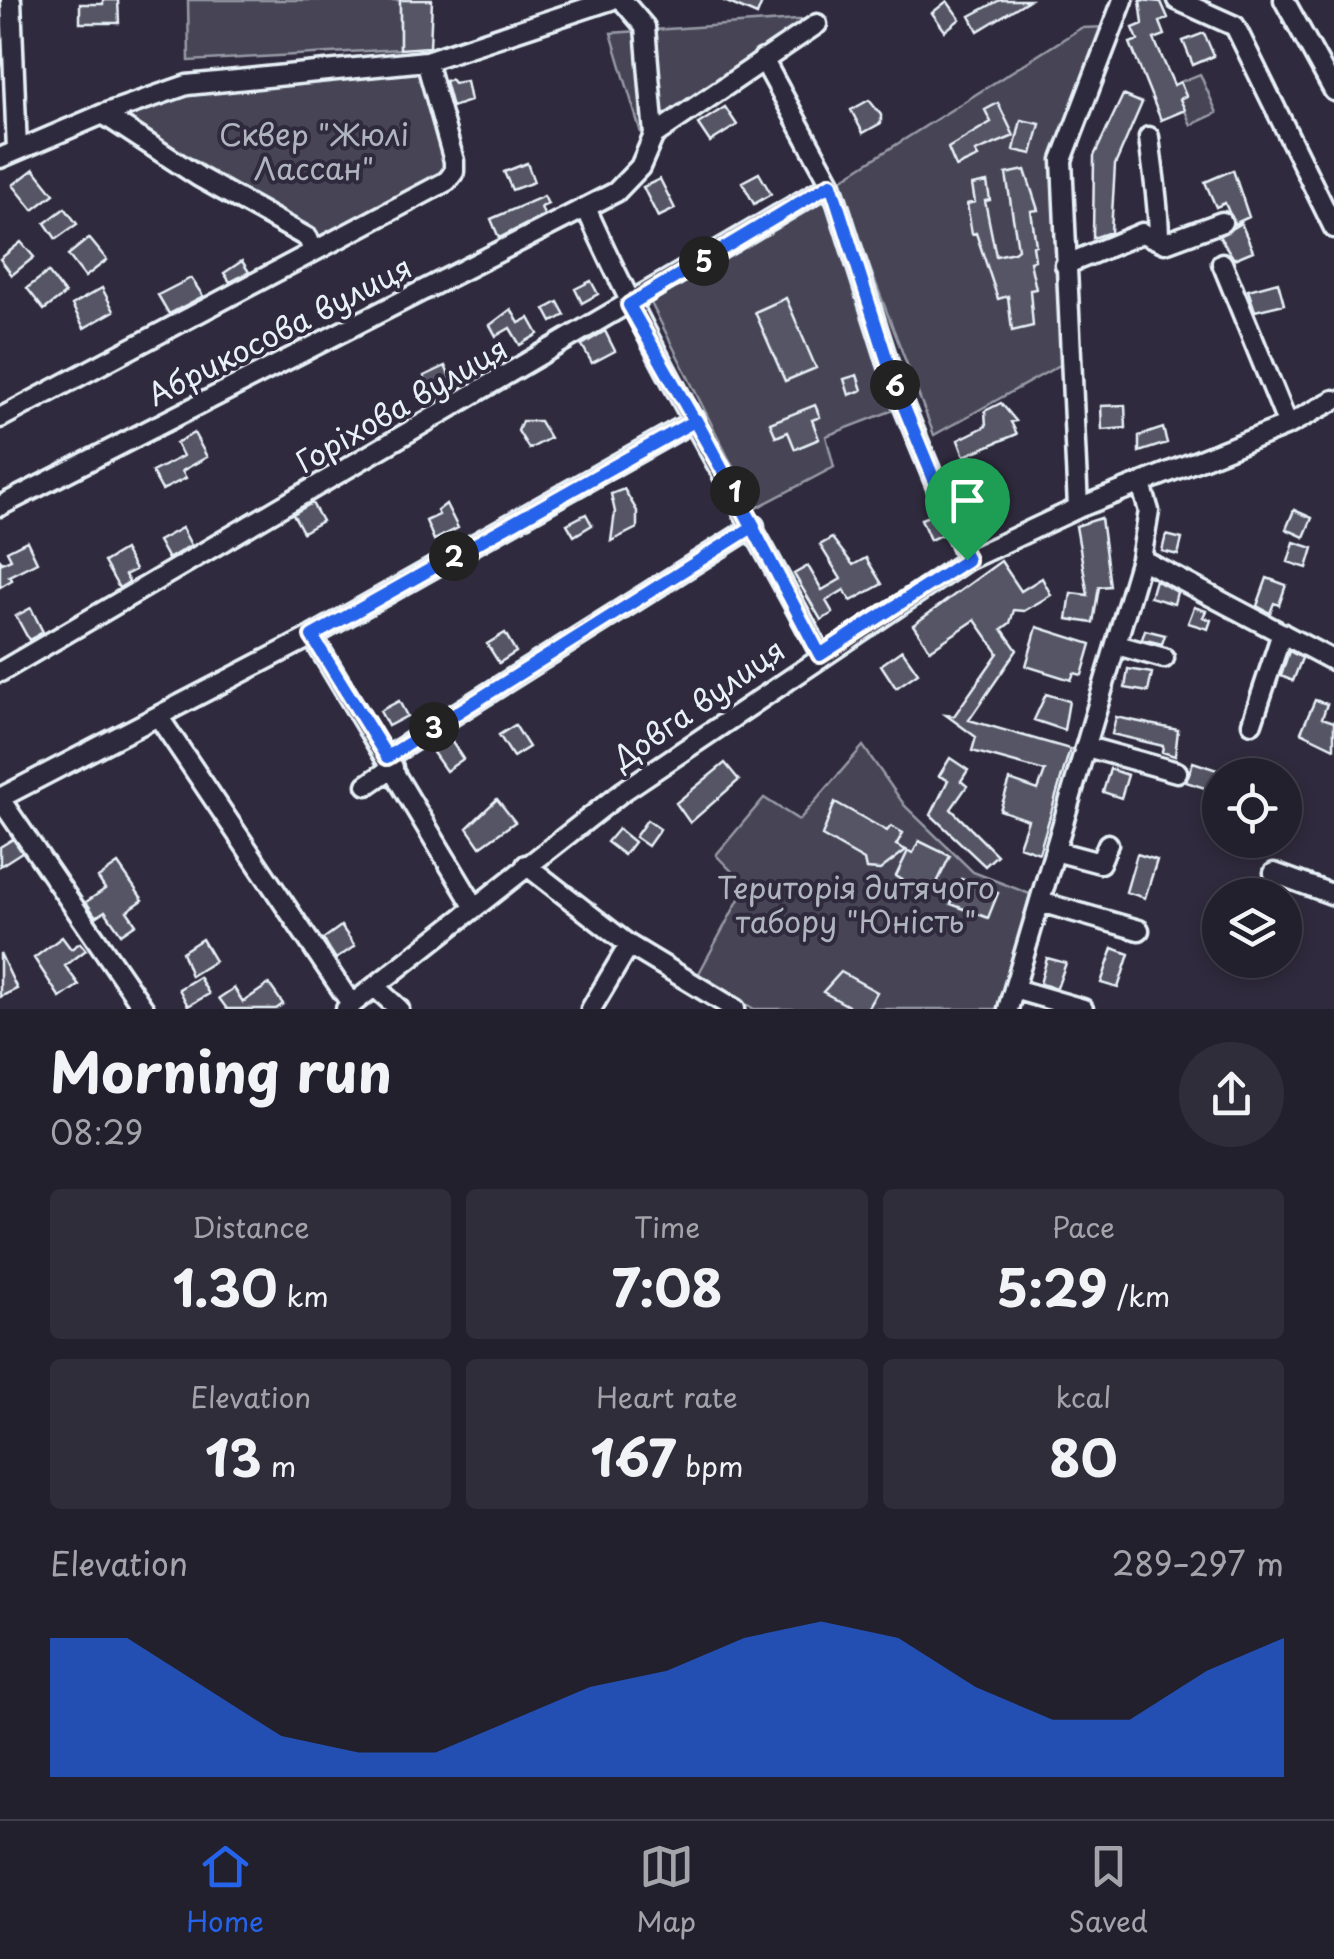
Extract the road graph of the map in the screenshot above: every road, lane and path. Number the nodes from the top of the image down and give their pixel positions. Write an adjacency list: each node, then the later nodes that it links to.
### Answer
1 (11, 0): 14 (street)
2 (610, 0): 9 (street)
3 (622, 0): 12 (street)
4 (1123, 0): 22 (street)
5 (1177, 0): 18 (street)
6 (1284, 0): 10 (street)
7 (817, 24): 8 (street)
8 (763, 59): 12 (street); 15 (street)
9 (426, 61): 11 (street); 20 (street)
10 (1334, 92)
11 (103, 114): 14 (street); 20 (street)
12 (654, 136): 16 (street, Абрикосова вулиця)
13 (1150, 137): 19 (street)
14 (9, 154)
15 (831, 184): 23 (street, Горіхова вулиця); 32 (street)
16 (586, 208): 23 (street); 29 (street, Абрикосова вулиця)
17 (1222, 222): 19 (street)
18 (1334, 228)
19 (1160, 240): 22 (street)
20 (313, 251): 25 (street)
21 (1222, 263): 27 (street)
22 (1065, 266): 30 (street)
23 (629, 305): 26 (street); 40 (street, Горіхова вулиця)
24 (1334, 400): 27 (street, Довга вулиця)
25 (0, 418)
26 (696, 420): 31 (street); 35 (street)
27 (1288, 425): 28 (street, Довга вулиця)
28 (1141, 484): 30 (street, Довга вулиця); 33 (street)
29 (0, 506)
30 (1078, 508): 32 (street, Довга вулиця)
31 (754, 526): 37 (street); 44 (street)
32 (967, 560): 37 (street, Довга вулиця)
33 (1140, 560): 34 (street); 36 (street)
34 (1282, 633): 39 (street); 42 (street)
35 (312, 636): 41 (street); 44 (street)
36 (1117, 645): 38 (street); 43 (street)
37 (820, 655): 50 (street, Довга вулиця)
38 (1164, 658)
39 (1334, 660)
40 (0, 672)
41 (158, 716): 47 (street); 59 (street)
42 (1252, 723)
43 (1086, 747): 45 (street); 49 (street)
44 (390, 762): 46 (street); 54 (street)
45 (1177, 772)
46 (367, 785)
47 (0, 798): 60 (street)
48 (1108, 844): 49 (street)
49 (1055, 852): 53 (street)
50 (526, 864): 54 (street, Довга вулиця); 56 (street)
51 (1274, 873): 52 (street)
52 (1334, 895)
53 (1040, 902): 55 (street); 58 (street)
54 (474, 906): 57 (street, Довга вулиця)
55 (1139, 930)
56 (629, 945): 62 (street); 63 (street)
57 (375, 987): 59 (street, Довга вулиця); 61 (street)
58 (1014, 988): 64 (street); 65 (street)
59 (349, 1007)
60 (144, 1009)
61 (400, 1009)
62 (590, 1009)
63 (735, 1009)
64 (1008, 1009)
65 (1083, 1009)

